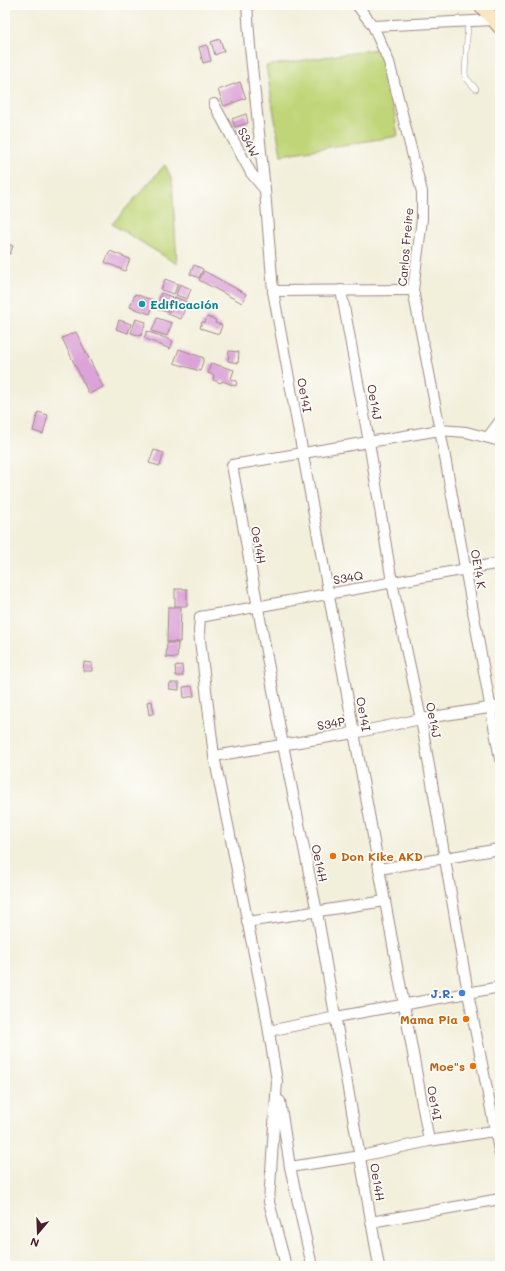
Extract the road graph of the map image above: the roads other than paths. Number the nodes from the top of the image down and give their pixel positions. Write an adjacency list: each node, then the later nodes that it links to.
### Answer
1 (247, 5): 9 (street, Oe14I)
2 (358, 5): 6 (street, Carlos Freire)
3 (481, 5): 5 (street)
4 (468, 21): 5 (street); 6 (street); 7 (lane)
5 (496, 24)
6 (373, 26): 11 (street, Carlos Freire)
7 (476, 89)
8 (214, 104): 9 (street, S34W)
9 (265, 190): 12 (street, Oe14I)
10 (341, 290): 11 (street); 12 (street); 17 (street, Oe14J)
11 (413, 290): 14 (street, Carlos Freire)
12 (273, 291): 18 (street, Oe14I)
13 (500, 421): 15 (street)
14 (440, 430): 15 (street); 17 (street); 20 (street, OE14 K)
15 (488, 437): 16 (street)
16 (500, 441)
17 (369, 442): 18 (street); 21 (street, Oe14J)
18 (303, 453): 22 (street, Oe14I); 23 (street, Oe14H)
19 (500, 563): 20 (street, S34Q)
20 (465, 569): 21 (street, S34Q); 24 (street, OE14 K)
21 (392, 582): 22 (street, S34Q); 25 (street, Oe14J)
22 (328, 594): 23 (street, S34Q); 26 (street, Oe14I)
23 (257, 606): 27 (street, Oe14H); 28 (street, S34Q)
24 (495, 707): 25 (street, S34P); 29 (street, OE14 K)
25 (421, 719): 26 (street, S34P); 31 (street, Oe14J)
26 (354, 733): 27 (street, S34P); 32 (street, Oe14I)
27 (283, 745): 28 (street, S34P); 34 (street, Oe14H)
28 (214, 756): 35 (street)
29 (500, 759)
30 (500, 849): 31 (street)
31 (445, 858): 32 (street); 37 (street, Oe14J)
32 (379, 869): 33 (street, Oe14I)
33 (385, 901): 34 (street); 38 (street, Oe14I)
34 (317, 912): 35 (street); 39 (street, Oe14H)
35 (248, 922): 40 (street)
36 (500, 987): 37 (street)
37 (468, 993): 38 (street); 42 (street, Oe14J)
38 (404, 1005): 39 (street); 43 (street, Oe14I)
39 (336, 1017): 40 (street); 45 (street, Oe14H)
40 (269, 1031): 41 (street)
41 (277, 1081): 46 (street); 49 (street)
42 (498, 1130): 43 (street); 44 (street, Oe14J)
43 (429, 1141): 45 (street)
44 (500, 1155)
45 (361, 1156): 46 (street); 48 (street, Oe14H)
46 (290, 1167): 50 (street)
47 (500, 1199): 48 (street)
48 (371, 1222): 51 (street, Oe14H)
49 (285, 1266)
50 (312, 1266)
51 (379, 1266)

